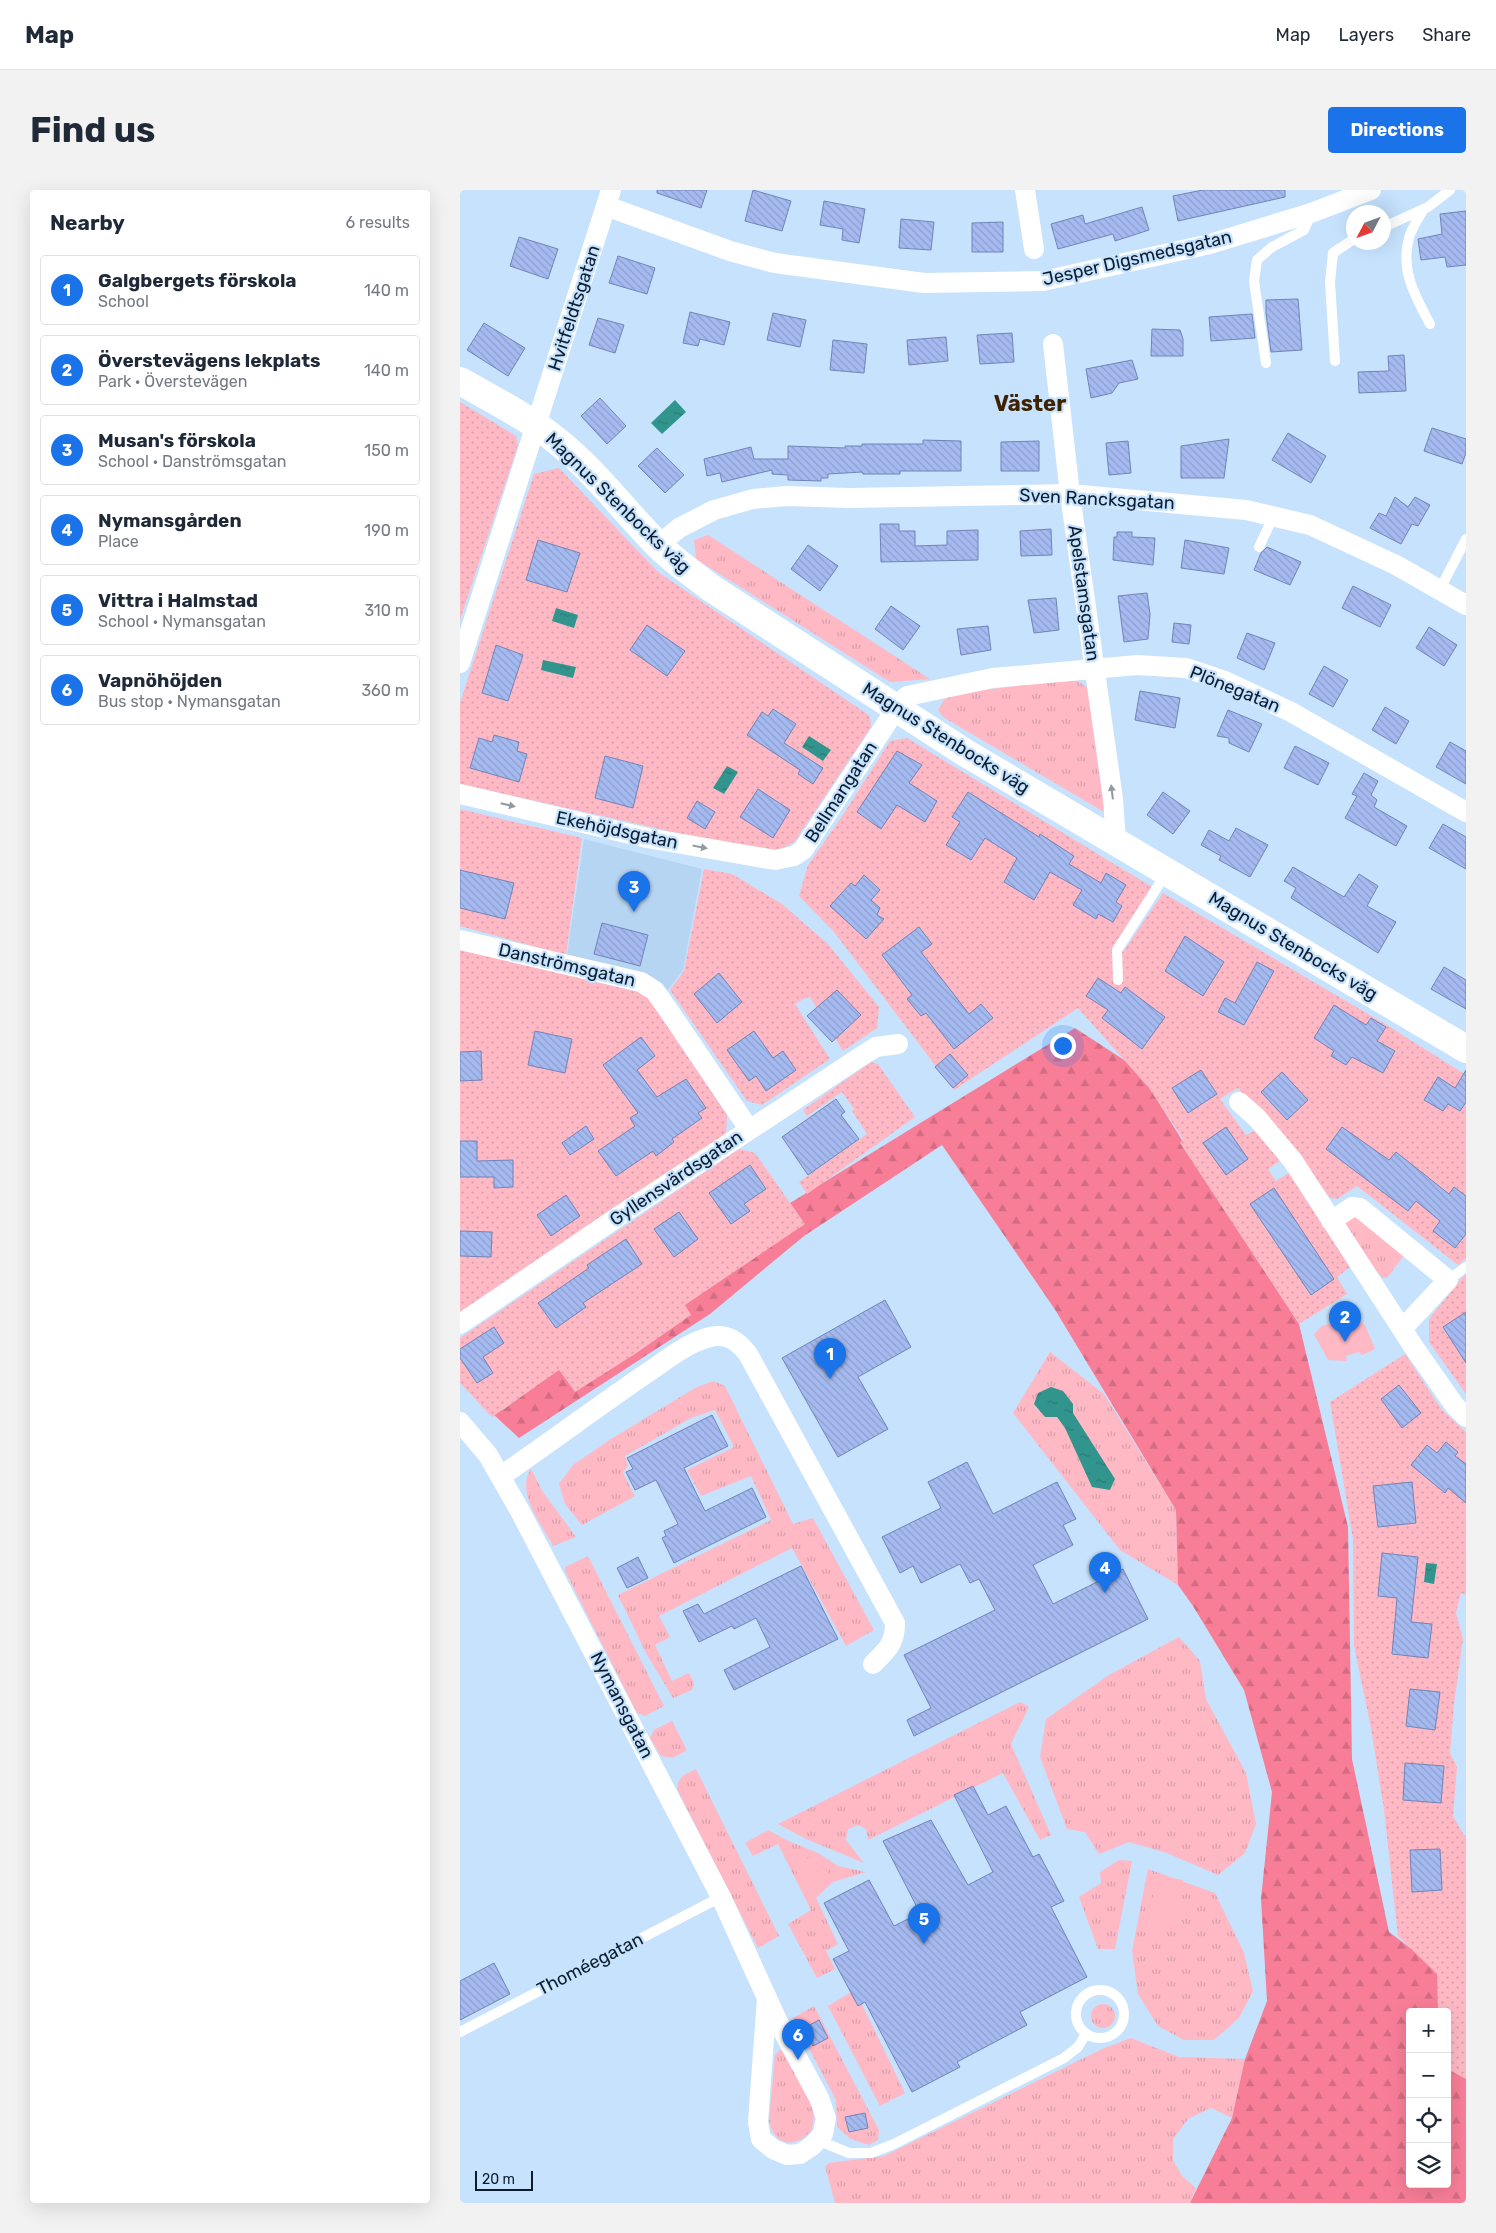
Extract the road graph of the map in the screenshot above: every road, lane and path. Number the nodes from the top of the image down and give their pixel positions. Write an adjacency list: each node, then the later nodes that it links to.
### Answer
1 (1025, 190): 9 (street)
2 (1372, 190): 6 (street, Jesper Digsmedsgatan)
3 (1450, 190): 5 (lane)
4 (609, 198): 6 (street, Jesper Digsmedsgatan); 15 (street, Hvitfeldtsgatan)
5 (1423, 210): 7 (lane); 10 (lane)
6 (1311, 213): 13 (lane)
7 (1391, 224)
8 (1346, 244): 12 (lane)
9 (1034, 249)
10 (1430, 324)
11 (1053, 344): 16 (street, Apelstamsgatan)
12 (1335, 361)
13 (1266, 362)
14 (460, 381): 15 (street, Magnus Stenbocks väg)
15 (536, 425): 19 (street, Magnus Stenbocks väg); 23 (street, Hvitfeldtsgatan)
16 (1070, 494): 17 (street, Sven Rancksgatan); 19 (street, Sven Rancksgatan); 24 (street, Apelstamsgatan)
17 (1274, 515): 20 (lane); 21 (street, Sven Rancksgatan)
18 (1466, 539): 21 (lane)
19 (659, 545): 25 (street, Magnus Stenbocks väg)
20 (1259, 547)
21 (1439, 591): 22 (street, Sven Rancksgatan)
22 (1466, 605)
23 (460, 663)
24 (1095, 667): 25 (street, Plönegatan); 27 (street, Plönegatan); 28 (street, Apelstamsgatan, one-way to 24)
25 (896, 709): 28 (street, Magnus Stenbocks väg); 29 (street, Bellmangatan)
26 (460, 794): 29 (street, Ekehöjdsgatan, one-way to 29)
27 (1466, 812)
28 (1116, 841): 30 (street, Magnus Stenbocks väg)
29 (775, 860)
30 (1167, 871): 32 (lane); 34 (street, Magnus Stenbocks väg)
31 (460, 940): 36 (street, Danströmsgatan)
32 (1118, 980)
33 (898, 1044): 36 (street, Gyllensvärdsgatan)
34 (1466, 1049)
35 (1239, 1102): 37 (street)
36 (749, 1129): 40 (street, Gyllensvärdsgatan)
37 (1331, 1220): 39 (street); 41 (street)
38 (1466, 1267): 39 (lane)
39 (1448, 1280): 41 (street)
40 (460, 1324)
41 (1402, 1329): 42 (street)
42 (1466, 1417)
43 (460, 1422): 44 (street, Nymansgatan)
44 (501, 1476): 45 (street); 46 (street, Nymansgatan)
45 (873, 1664)
46 (721, 1896): 47 (street, Nymansgatan); 48 (lane, Thoméegatan)
47 (767, 1998): 50 (street, Nymansgatan); 50 (street, Nymansgatan)
48 (460, 2032)
49 (1086, 2034): 49 (lane); 50 (lane)
50 (817, 2140)

